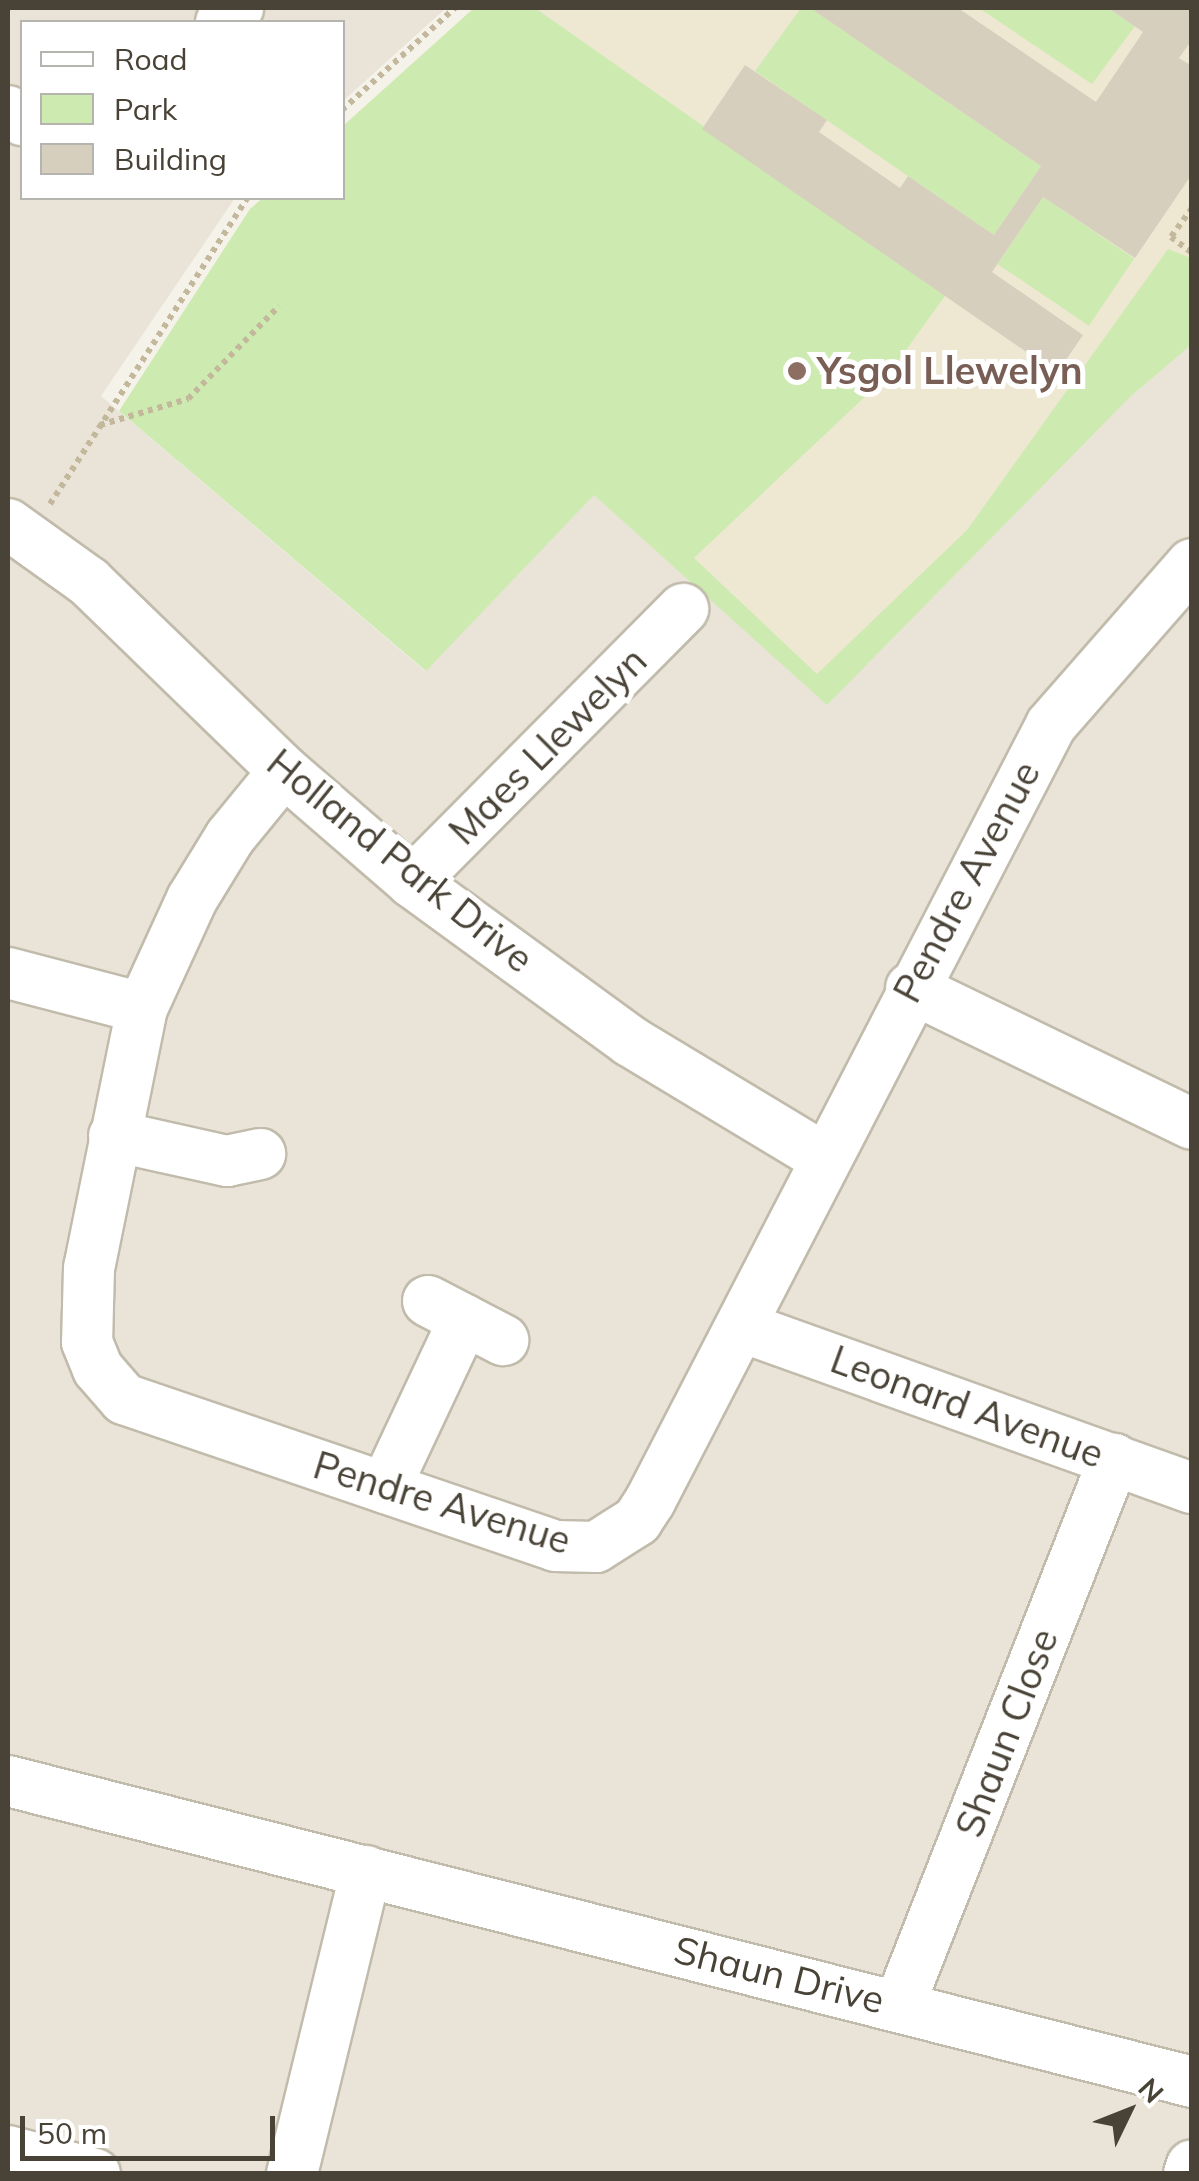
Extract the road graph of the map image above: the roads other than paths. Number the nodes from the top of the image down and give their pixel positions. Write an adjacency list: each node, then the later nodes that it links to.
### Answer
1 (18, 531): 4 (street, Holland Park Drive)
2 (1192, 564): 7 (street, Pendre Avenue)
3 (683, 609): 5 (street, Maes Llewelyn)
4 (284, 771): 5 (street, Holland Park Drive); 8 (street, Pendre Avenue)
5 (412, 882): 12 (street, Holland Park Drive)
6 (8, 973): 8 (street)
7 (911, 988): 9 (street); 12 (street, Pendre Avenue)
8 (142, 1008): 10 (street, Pendre Avenue)
9 (1192, 1124)
10 (114, 1136): 11 (street); 16 (street, Pendre Avenue)
11 (260, 1154)
12 (824, 1158): 14 (street, Pendre Avenue)
13 (465, 1320): 16 (street)
14 (742, 1327): 15 (street, Leonard Avenue); 16 (street, Pendre Avenue)
15 (1114, 1460): 17 (street, Leonard Avenue); 20 (street, Shaun Close)
16 (385, 1488)
17 (1192, 1488)
18 (8, 1781): 19 (street, Shaun Drive)
19 (366, 1871): 20 (street, Shaun Drive); 25 (street)
20 (899, 2006): 21 (street, Shaun Drive)
21 (1192, 2082)
22 (8, 2150): 24 (street)
23 (1192, 2166): 26 (street)
24 (95, 2174)
25 (292, 2174)
26 (1188, 2174)

